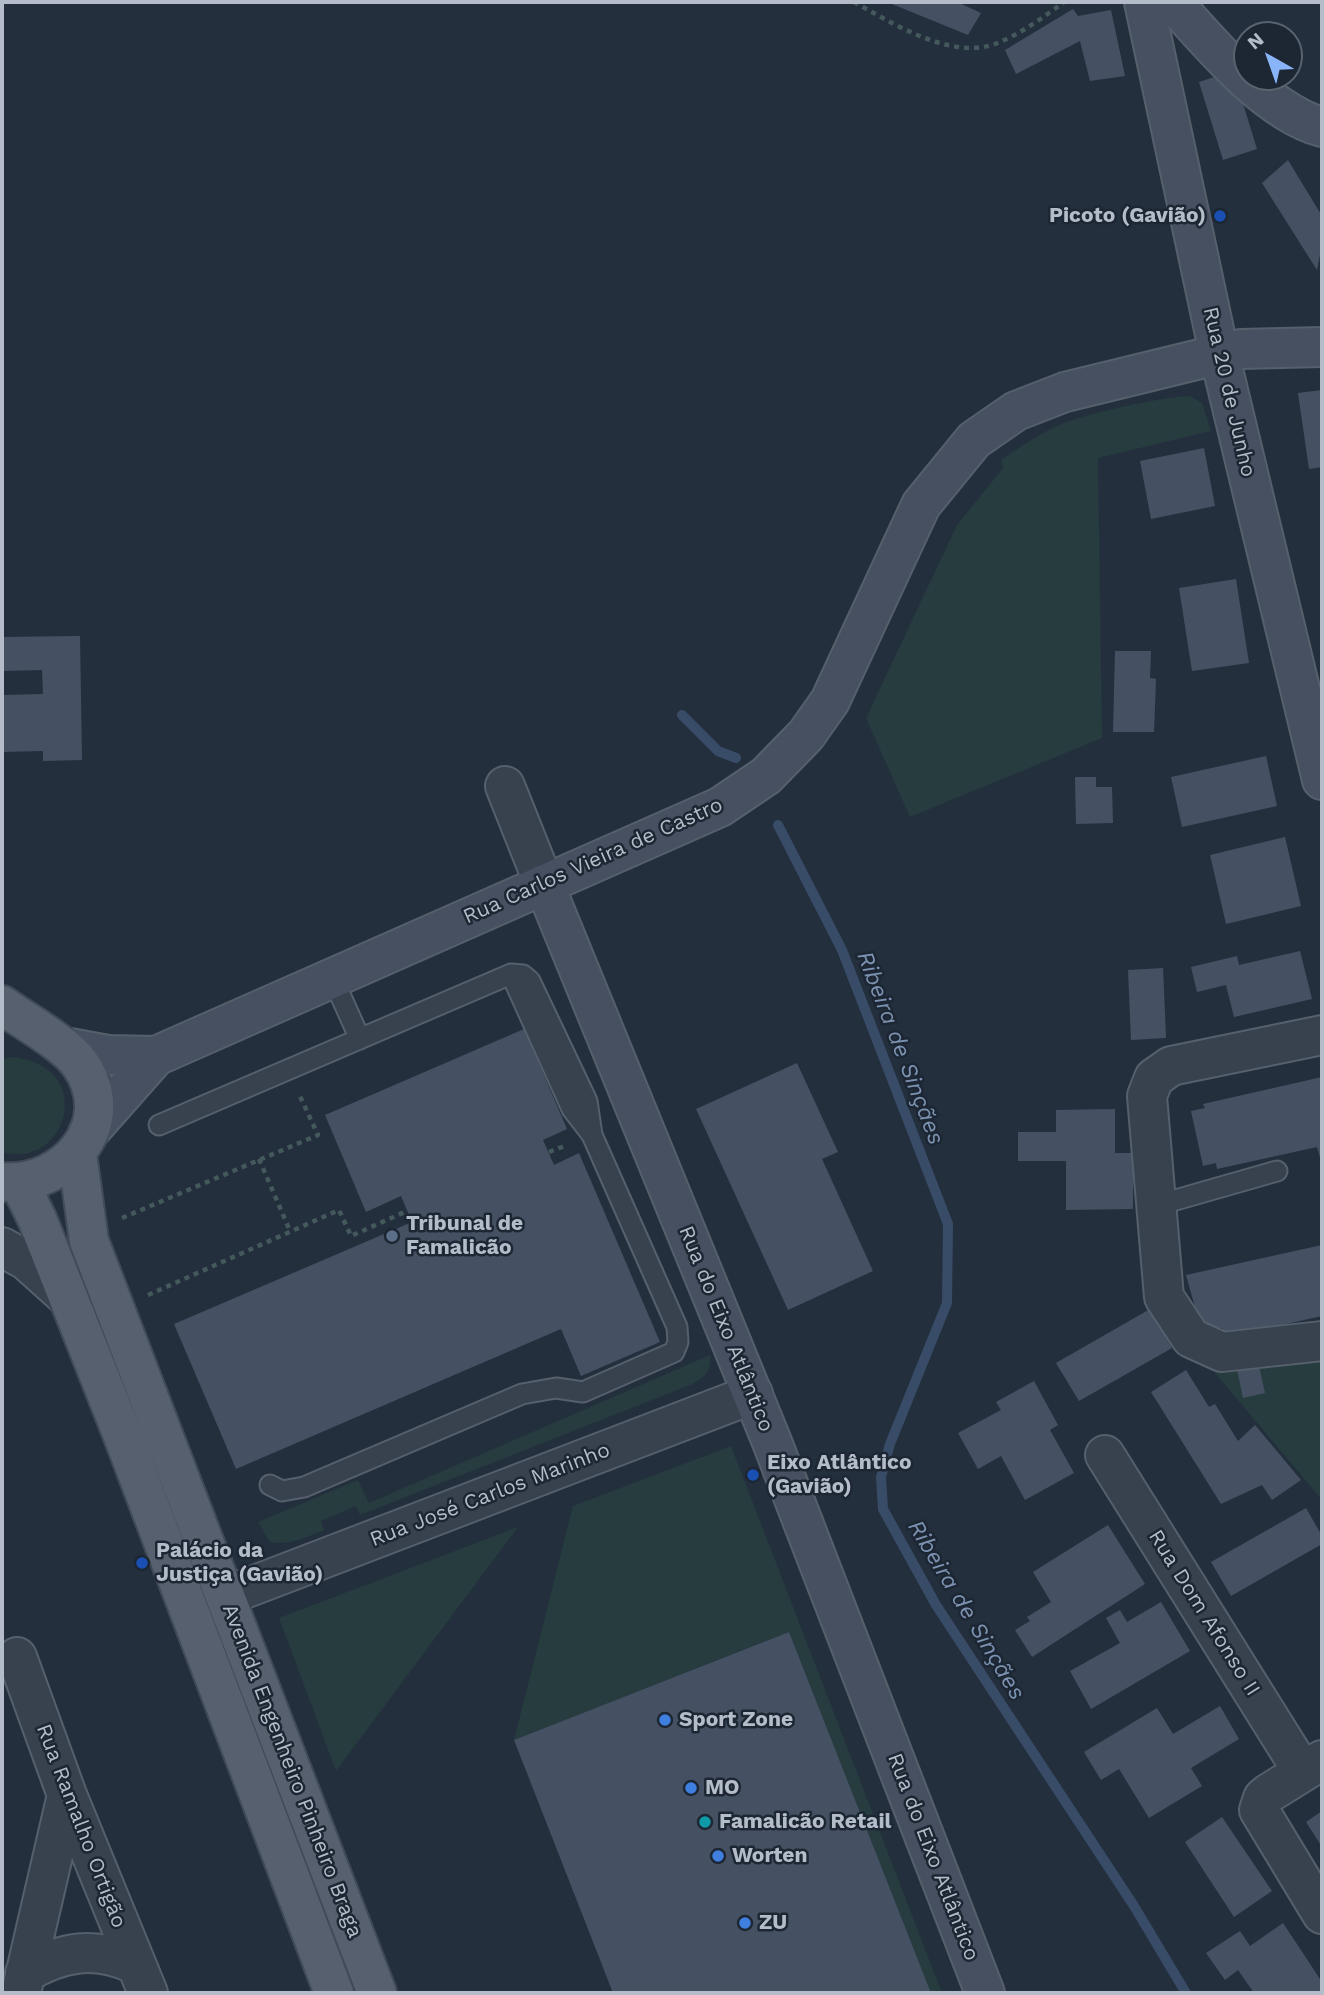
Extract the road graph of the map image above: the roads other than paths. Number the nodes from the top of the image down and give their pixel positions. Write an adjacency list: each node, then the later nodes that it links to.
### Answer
1 (1144, 2): 3 (street, Rua 20 de Junho)
2 (1173, 2): 4 (street)
3 (1154, 46): 4 (street); 7 (street, Rua 20 de Junho)
4 (1226, 62): 5 (street)
5 (1322, 127)
6 (1322, 347): 7 (street, Rua Carlos Vieira de Castro)
7 (1219, 353): 8 (street, Rua 20 de Junho); 10 (street, Rua Carlos Vieira de Castro)
8 (1322, 780)
9 (505, 786): 10 (street, Rua do Eixo Atlântico)
10 (544, 884): 11 (street, Rua Carlos Vieira de Castro); 26 (street, Rua do Eixo Atlântico)
11 (333, 979): 15 (lane); 17 (street, Rua Carlos Vieira de Castro)
12 (2, 1005): 16 (main road, Avenida Engenheiro Pinheiro Braga)
13 (2, 1033): 16 (main road)
14 (1322, 1035): 22 (street)
15 (360, 1039): 18 (lane); 28 (lane)
16 (53, 1041): 17 (street, Rua Carlos Vieira de Castro); 19 (main road, Avenida Engenheiro Pinheiro Braga)
17 (156, 1056): 19 (street, Rua Carlos Vieira de Castro)
18 (159, 1125)
19 (83, 1143): 21 (main road, Avenida Engenheiro Pinheiro Braga); 29 (main road, Avenida Engenheiro Pinheiro Braga)
20 (1277, 1171): 22 (lane)
21 (11, 1183): 24 (main road, Avenida Engenheiro Pinheiro Braga)
22 (1158, 1205): 25 (street)
23 (2, 1247): 24 (street)
24 (66, 1296): 36 (main road, Avenida Engenheiro Pinheiro Braga)
25 (1322, 1341)
26 (753, 1394): 29 (street, Rua José Carlos Marinho); 38 (street, Rua do Eixo Atlântico)
27 (1105, 1455): 31 (street, Rua Dom Afonso II)
28 (270, 1485)
29 (226, 1596): 37 (main road, Avenida Engenheiro Pinheiro Braga)
30 (17, 1657): 32 (street, Rua Ramalho Ortigão)
31 (1313, 1766): 33 (street)
32 (67, 1795): 34 (street, Rua Ramalho Ortigão); 35 (street)
33 (1322, 1914)
34 (141, 1979): 35 (street)
35 (23, 1983)
36 (334, 1993)
37 (376, 1993)
38 (985, 1993)

